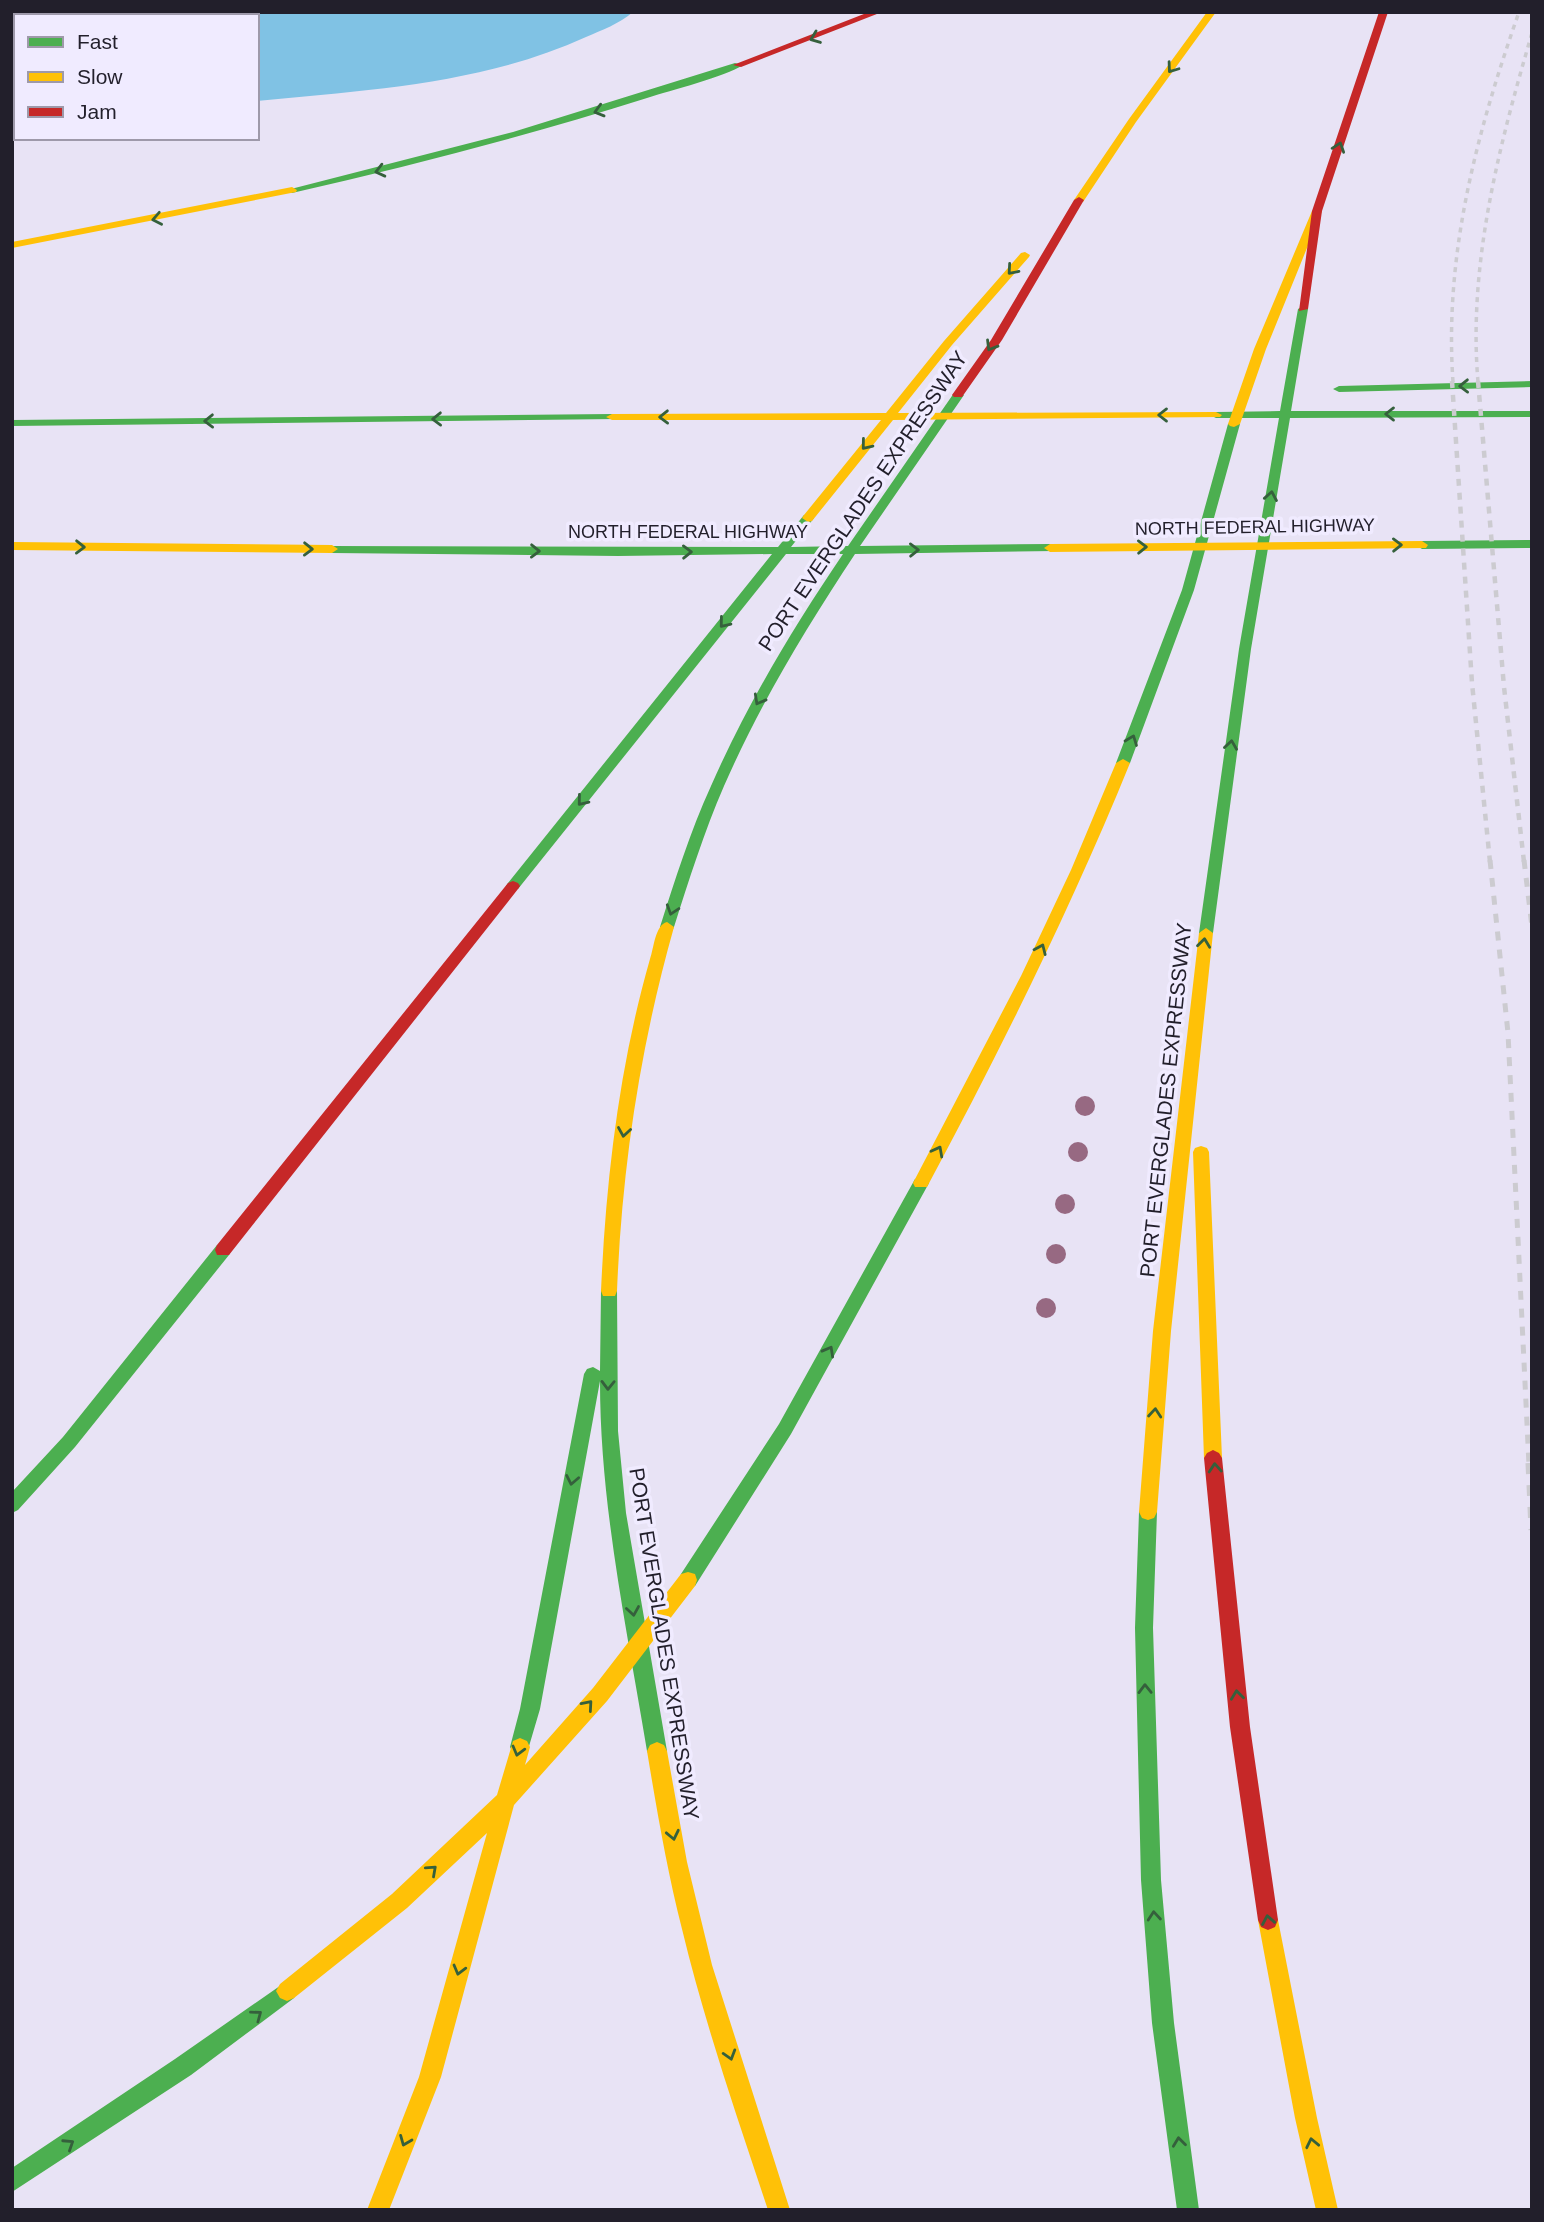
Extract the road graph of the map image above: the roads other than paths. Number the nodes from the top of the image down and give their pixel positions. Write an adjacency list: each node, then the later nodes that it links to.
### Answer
1 (878, 12): 6 (main road, one-way to 6)
2 (1212, 12): 4 (main road, PORT EVERGLADES EXPRESSWAY, one-way to 4)
3 (1384, 12): 5 (main road, PORT EVERGLADES EXPRESSWAY, one-way to 3)
4 (1089, 183): 16 (main road, PORT EVERGLADES EXPRESSWAY, one-way to 16); 17 (main road, one-way to 17)
5 (1317, 211): 15 (main road, PORT EVERGLADES EXPRESSWAY, one-way to 5); 18 (main road, one-way to 5)
6 (12, 245)
7 (1532, 384): 8 (main road, one-way to 8)
8 (1226, 392)
9 (1033, 399): 11 (main road)
10 (1532, 414): 11 (main road, one-way to 11)
11 (733, 416): 12 (main road, one-way to 12)
12 (12, 423)
13 (1532, 544): 14 (main road, NORTH FEDERAL HIGHWAY, one-way to 13)
14 (12, 546)
15 (1196, 1010): 21 (main road, PORT EVERGLADES EXPRESSWAY, one-way to 15); 22 (main road, one-way to 15)
16 (609, 1293): 19 (main road, one-way to 19); 20 (main road, PORT EVERGLADES EXPRESSWAY, one-way to 20)
17 (12, 1505)
18 (12, 2181)
19 (378, 2210)
20 (779, 2210)
21 (1188, 2210)
22 (1327, 2210)

